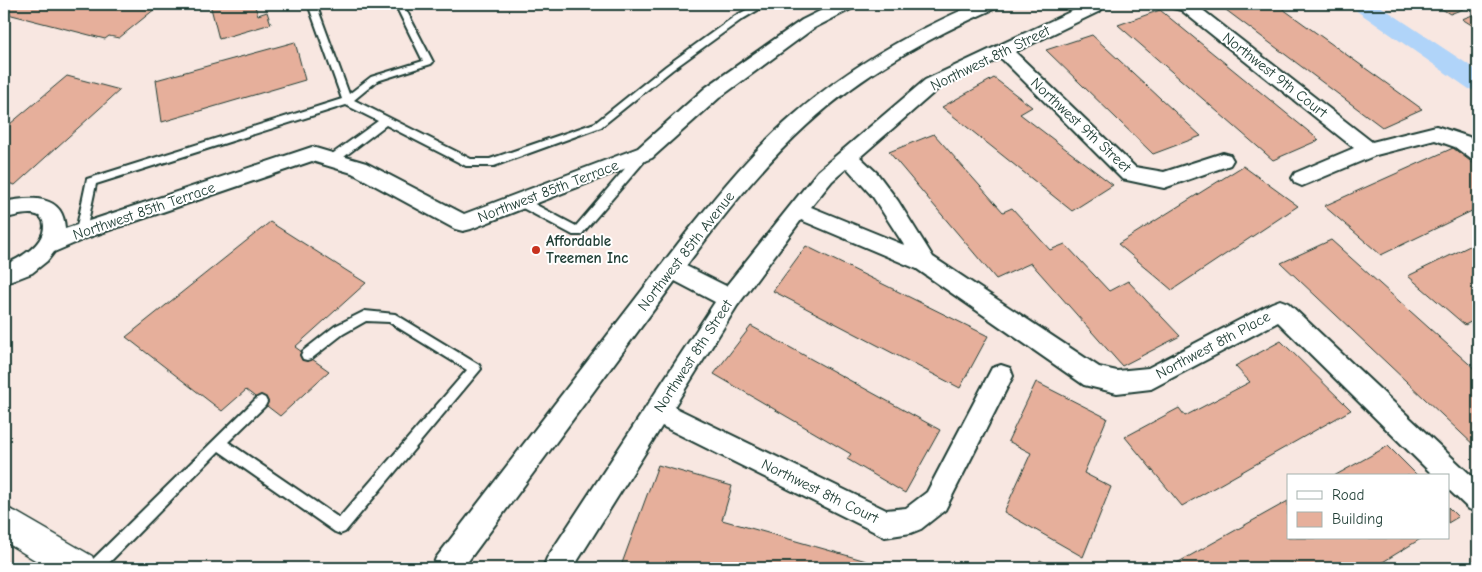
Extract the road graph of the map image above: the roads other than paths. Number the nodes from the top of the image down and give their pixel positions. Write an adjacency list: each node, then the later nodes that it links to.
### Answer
1 (312, 4): 9 (lane)
2 (399, 4): 9 (lane)
3 (764, 4): 10 (lane)
4 (847, 4): 12 (street, Northwest 85th Terrace)
5 (990, 4): 24 (street, Northwest 85th Avenue)
6 (1179, 4): 11 (street, Northwest 9th Court)
7 (1098, 5): 8 (street, Northwest 8th Street)
8 (1004, 51): 14 (street, Northwest 8th Street); 16 (street, Northwest 9th Street)
9 (347, 101): 10 (lane); 21 (lane)
10 (385, 120): 15 (lane)
11 (1369, 150): 13 (street); 17 (street)
12 (645, 153): 18 (street, Northwest 85th Terrace); 18 (lane)
13 (1478, 154)
14 (847, 157): 20 (street, Northwest 8th Street); 23 (street)
15 (332, 160): 18 (street, Northwest 85th Terrace); 21 (street, Northwest 85th Terrace)
16 (1223, 160)
17 (1302, 178)
18 (521, 202)
19 (4, 210): 22 (street)
20 (797, 210): 23 (street, Northwest 8th Place); 26 (street, Northwest 8th Street)
21 (81, 231): 22 (street, Northwest 85th Terrace)
22 (49, 245): 25 (street)
23 (925, 263): 32 (street, Northwest 8th Place)
24 (672, 268): 26 (street); 36 (street, Northwest 85th Avenue)
25 (4, 275)
26 (729, 298): 30 (street, Northwest 8th Street)
27 (307, 355): 31 (lane)
28 (1001, 376): 30 (street, Northwest 8th Court)
29 (261, 402): 31 (lane)
30 (658, 411): 37 (street, Northwest 8th Street)
31 (218, 443): 35 (lane)
32 (1478, 500)
33 (4, 523): 34 (street)
34 (80, 568)
35 (94, 568)
36 (446, 568)
37 (557, 568)

